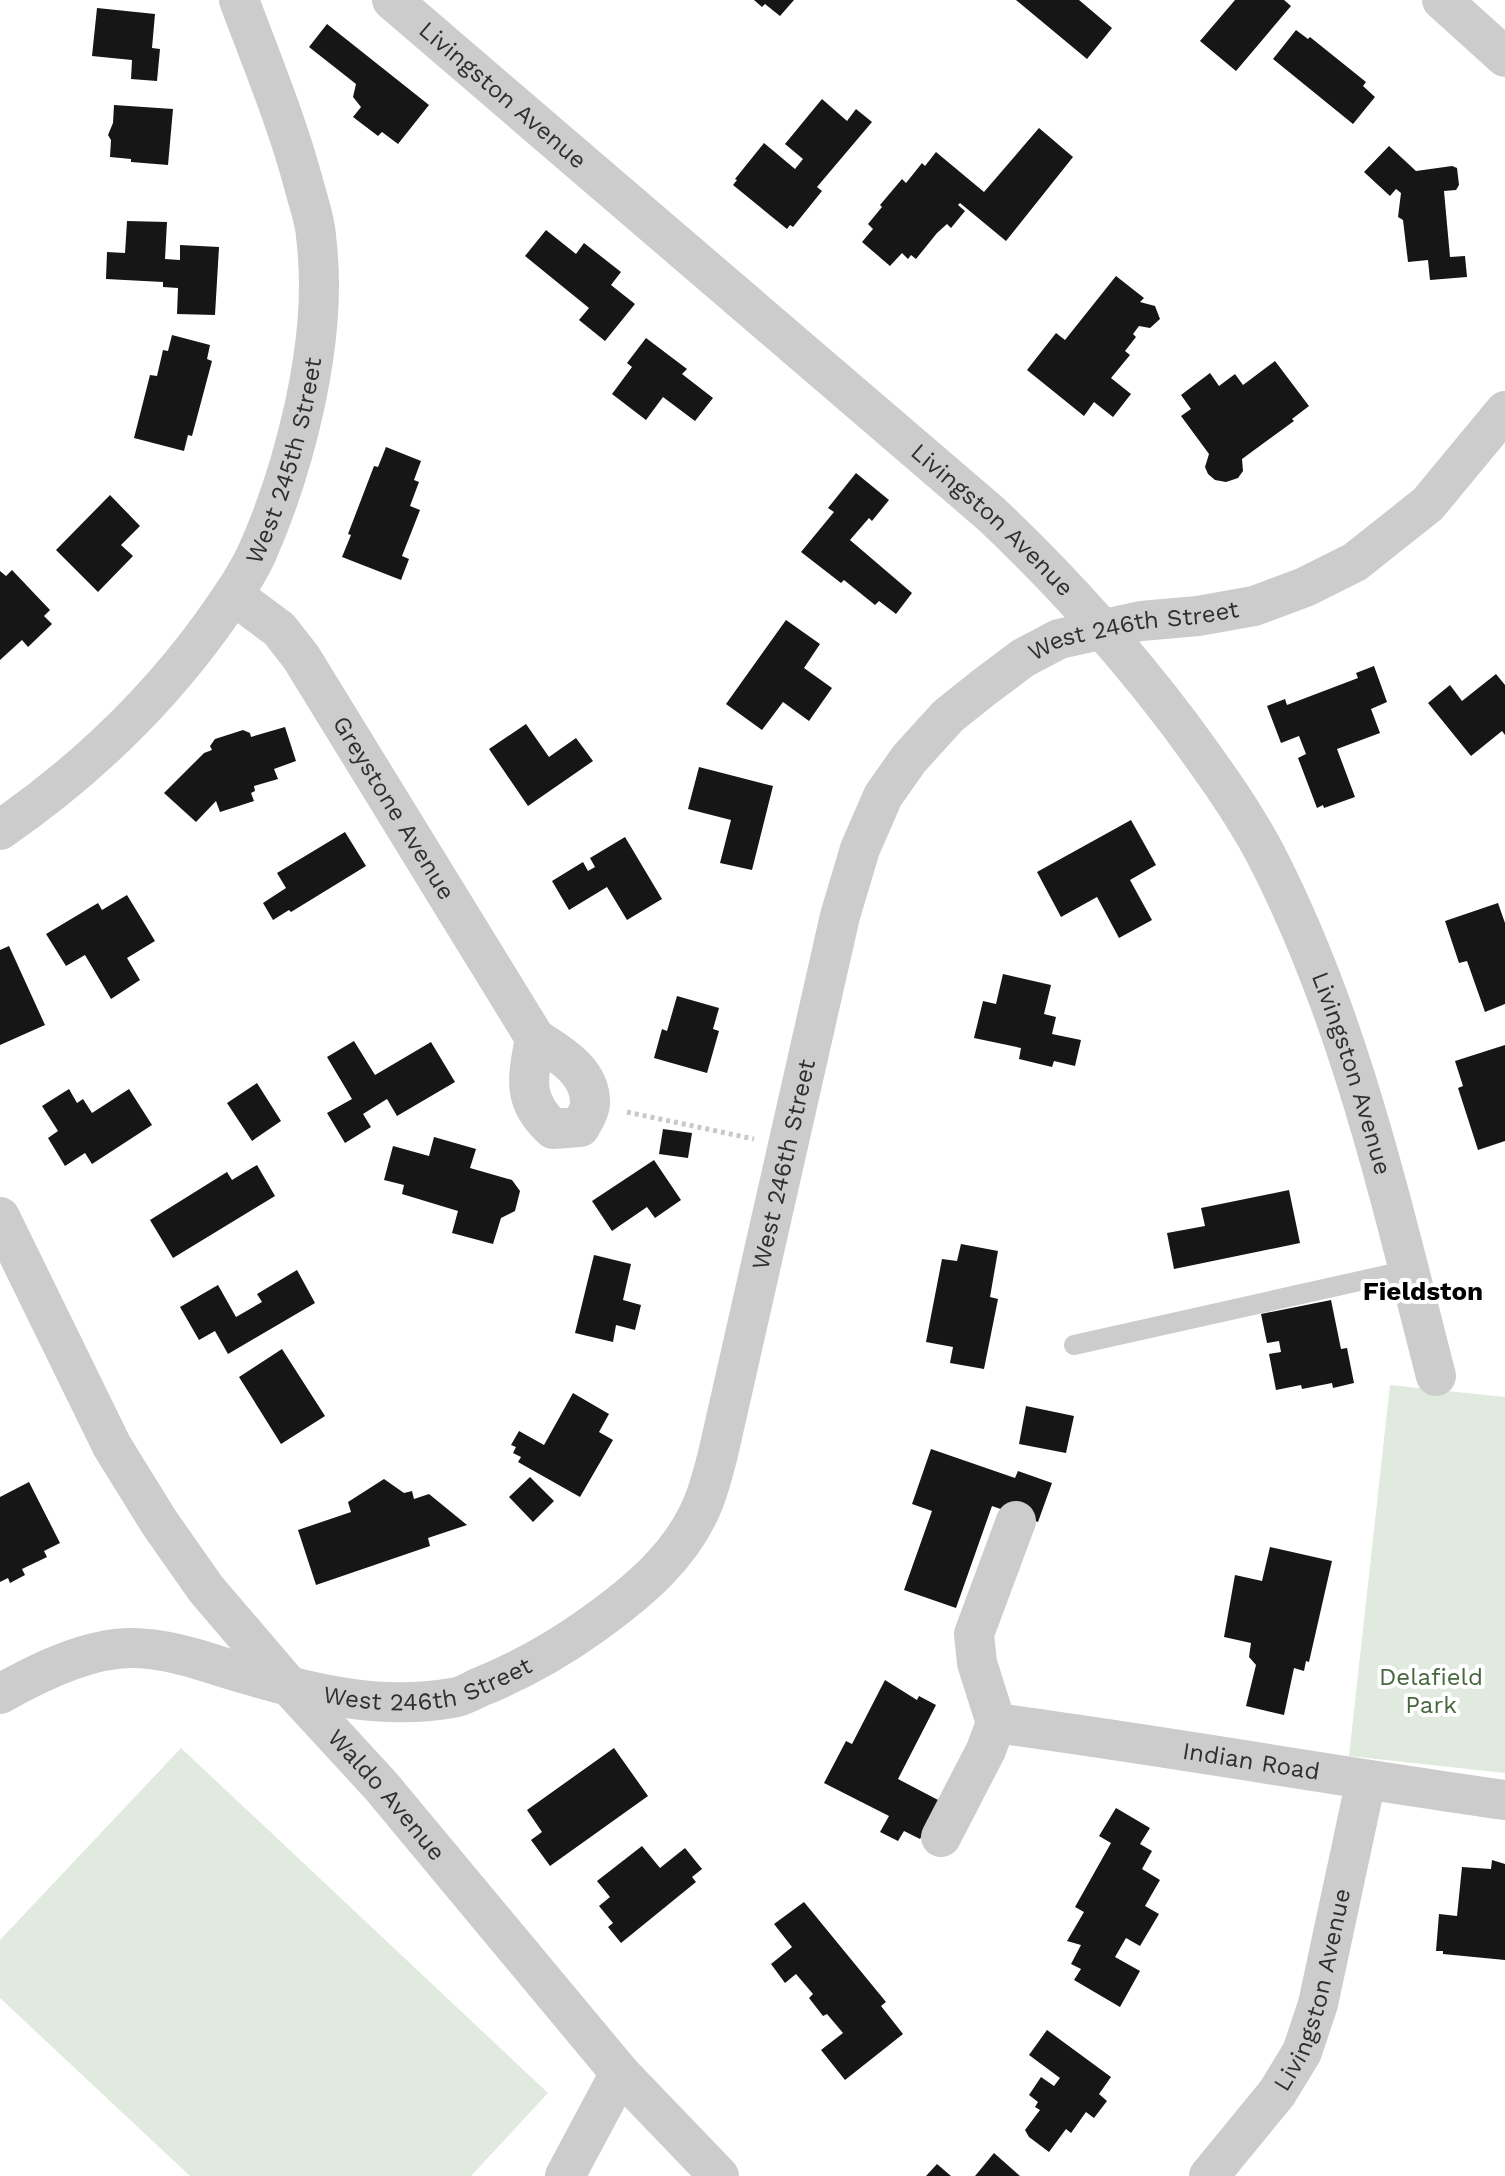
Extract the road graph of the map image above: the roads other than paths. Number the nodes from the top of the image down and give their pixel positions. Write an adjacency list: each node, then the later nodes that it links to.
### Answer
1 (239, 0): 6 (street, West 245th Street)
2 (392, 0): 7 (street, Livingston Avenue)
3 (1442, 0): 4 (street)
4 (1505, 57)
5 (1505, 411): 7 (street, West 246th Street)
6 (233, 595): 8 (street, West 245th Street); 9 (street, Greystone Avenue)
7 (1104, 628): 11 (street, Livingston Avenue); 15 (street, West 246th Street)
8 (0, 830)
9 (535, 1038): 9 (street, Greystone Avenue)
10 (0, 1217): 15 (street, Waldo Avenue)
11 (1409, 1270): 12 (lane); 13 (street, Livingston Avenue)
12 (1074, 1345)
13 (1436, 1376)
14 (1016, 1521): 17 (street)
15 (289, 1686): 16 (street, West 246th Street); 21 (street, Waldo Avenue)
16 (0, 1694)
17 (996, 1723): 18 (street, Indian Road); 20 (street)
18 (1366, 1780): 19 (street, Indian Road); 24 (street, Livingston Avenue)
19 (1505, 1800)
20 (941, 1837)
21 (620, 2073): 22 (street); 23 (street, Waldo Avenue)
22 (565, 2176)
23 (719, 2176)
24 (1209, 2176)

